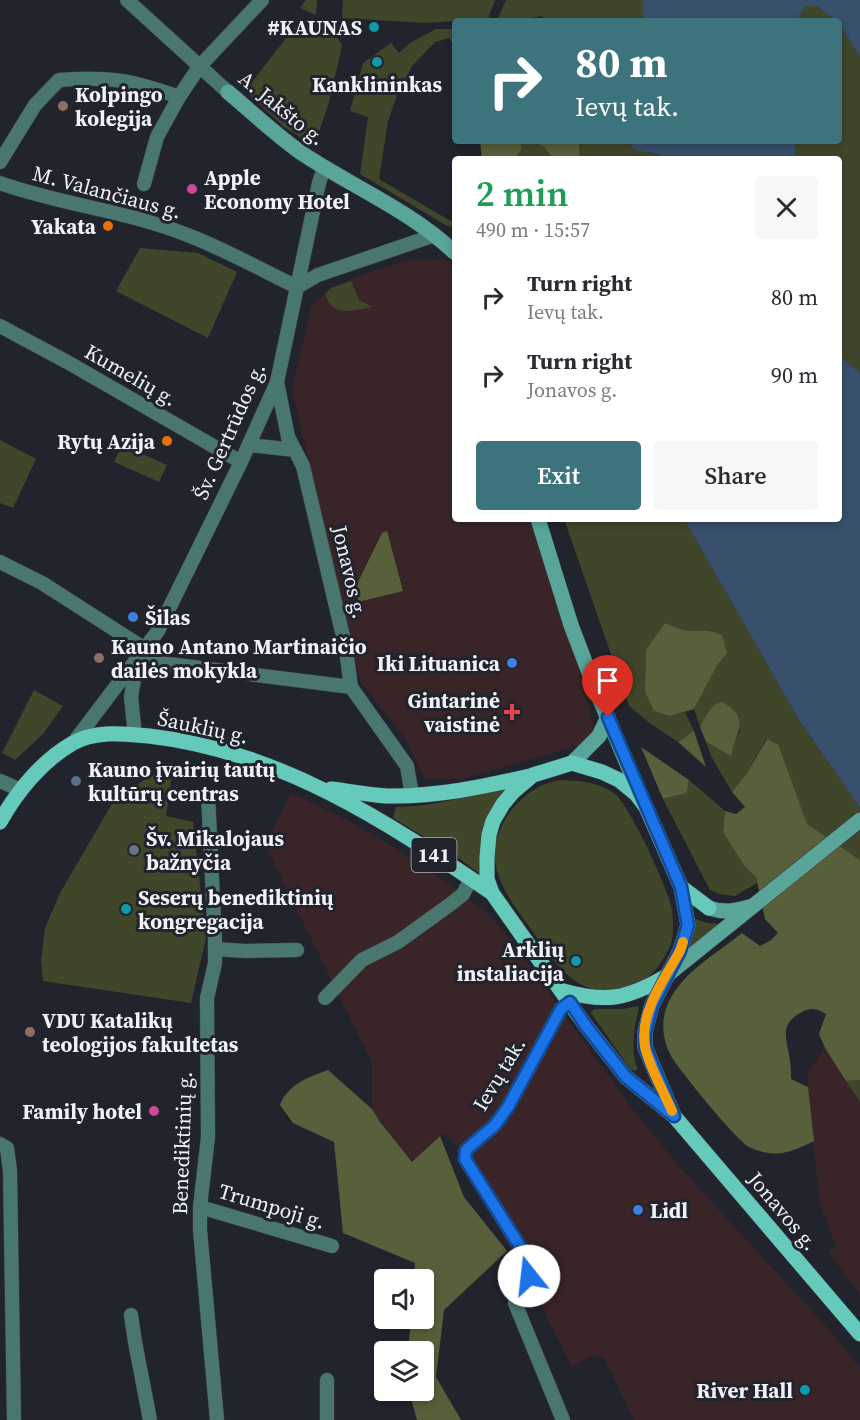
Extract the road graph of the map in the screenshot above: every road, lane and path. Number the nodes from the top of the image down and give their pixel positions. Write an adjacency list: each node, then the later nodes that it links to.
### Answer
1 (127, 0): 3 (street, A. Jakšto g.)
2 (262, 0): 3 (street)
3 (199, 67): 4 (street, A. Jakšto g.); 5 (street)
4 (228, 92): 7 (street, A. Jakšto g.)
5 (179, 97): 6 (street); 9 (street)
6 (0, 162)
7 (324, 168): 10 (street, A. Jakšto g.); 12 (street, Šv. Gertrūdos g.)
8 (0, 183): 12 (street, M. Valančiaus g.)
9 (144, 184)
10 (435, 235): 11 (street, A. Jakšto g.); 12 (street)
11 (452, 250)
12 (297, 287): 14 (street, Šv. Gertrūdos g.)
13 (0, 326): 17 (street, Kumelių g.)
14 (277, 382): 15 (street, Šv. Gertrūdos g.); 16 (street, Jonavos g.)
15 (249, 445): 16 (street); 17 (street, Šv. Gertrūdos g.)
16 (295, 450): 21 (street, Jonavos g.)
17 (241, 462): 20 (street, Šv. Gertrūdos g.)
18 (539, 522): 22 (street)
19 (0, 562): 20 (street)
20 (142, 655): 21 (street); 23 (street, Šv. Gertrūdos g.); 24 (street, Šv. Gertrūdos g.)
21 (351, 687): 31 (street, Jonavos g.)
22 (608, 717): 25 (street); 32 (street)
23 (135, 735): 24 (main road, Šauklių g. / 141); 28 (main road, Šauklių g. / 141)
24 (74, 742): 29 (main road, Šv. Gertrūdos g. / 141)
25 (572, 763): 26 (main road, 141); 32 (main road, Jonavos g.)
26 (533, 775): 31 (main road, Šauklių g. / 141); 37 (main road)
27 (0, 781): 29 (street)
28 (319, 787): 31 (main road, Šauklių g. / 141); 35 (main road, Šauklių g. / 141)
29 (21, 790): 34 (main road, Šv. Gertrūdos g. / 141)
30 (208, 795): 40 (street, Benediktinių g.)
31 (412, 795)
32 (646, 807): 36 (main road, Jonavos g.)
33 (860, 820): 38 (street)
34 (0, 822)
35 (471, 879): 37 (main road, 141); 44 (street)
36 (681, 887): 39 (main road); 42 (main road, Jonavos g.)
37 (492, 893): 43 (main road, 141)
38 (755, 904): 39 (street); 42 (street)
39 (709, 908)
40 (215, 949): 41 (street); 47 (street, Benediktinių g.)
41 (297, 950)
42 (666, 976): 43 (main road); 45 (main road, Jonavos g.)
43 (567, 997): 45 (main road, Jonavos g.); 56 (street, Ievų tak.)
44 (325, 998)
45 (674, 1116): 50 (main road, Jonavos g.)
46 (3, 1146): 52 (street)
47 (200, 1207): 48 (street, Trumpoji g.); 54 (street, Benediktinių g.)
48 (332, 1246)
49 (131, 1315): 53 (street)
50 (860, 1334)
51 (327, 1380): 55 (street)
52 (14, 1420)
53 (150, 1420)
54 (217, 1420)
55 (327, 1420)
56 (563, 1420)

